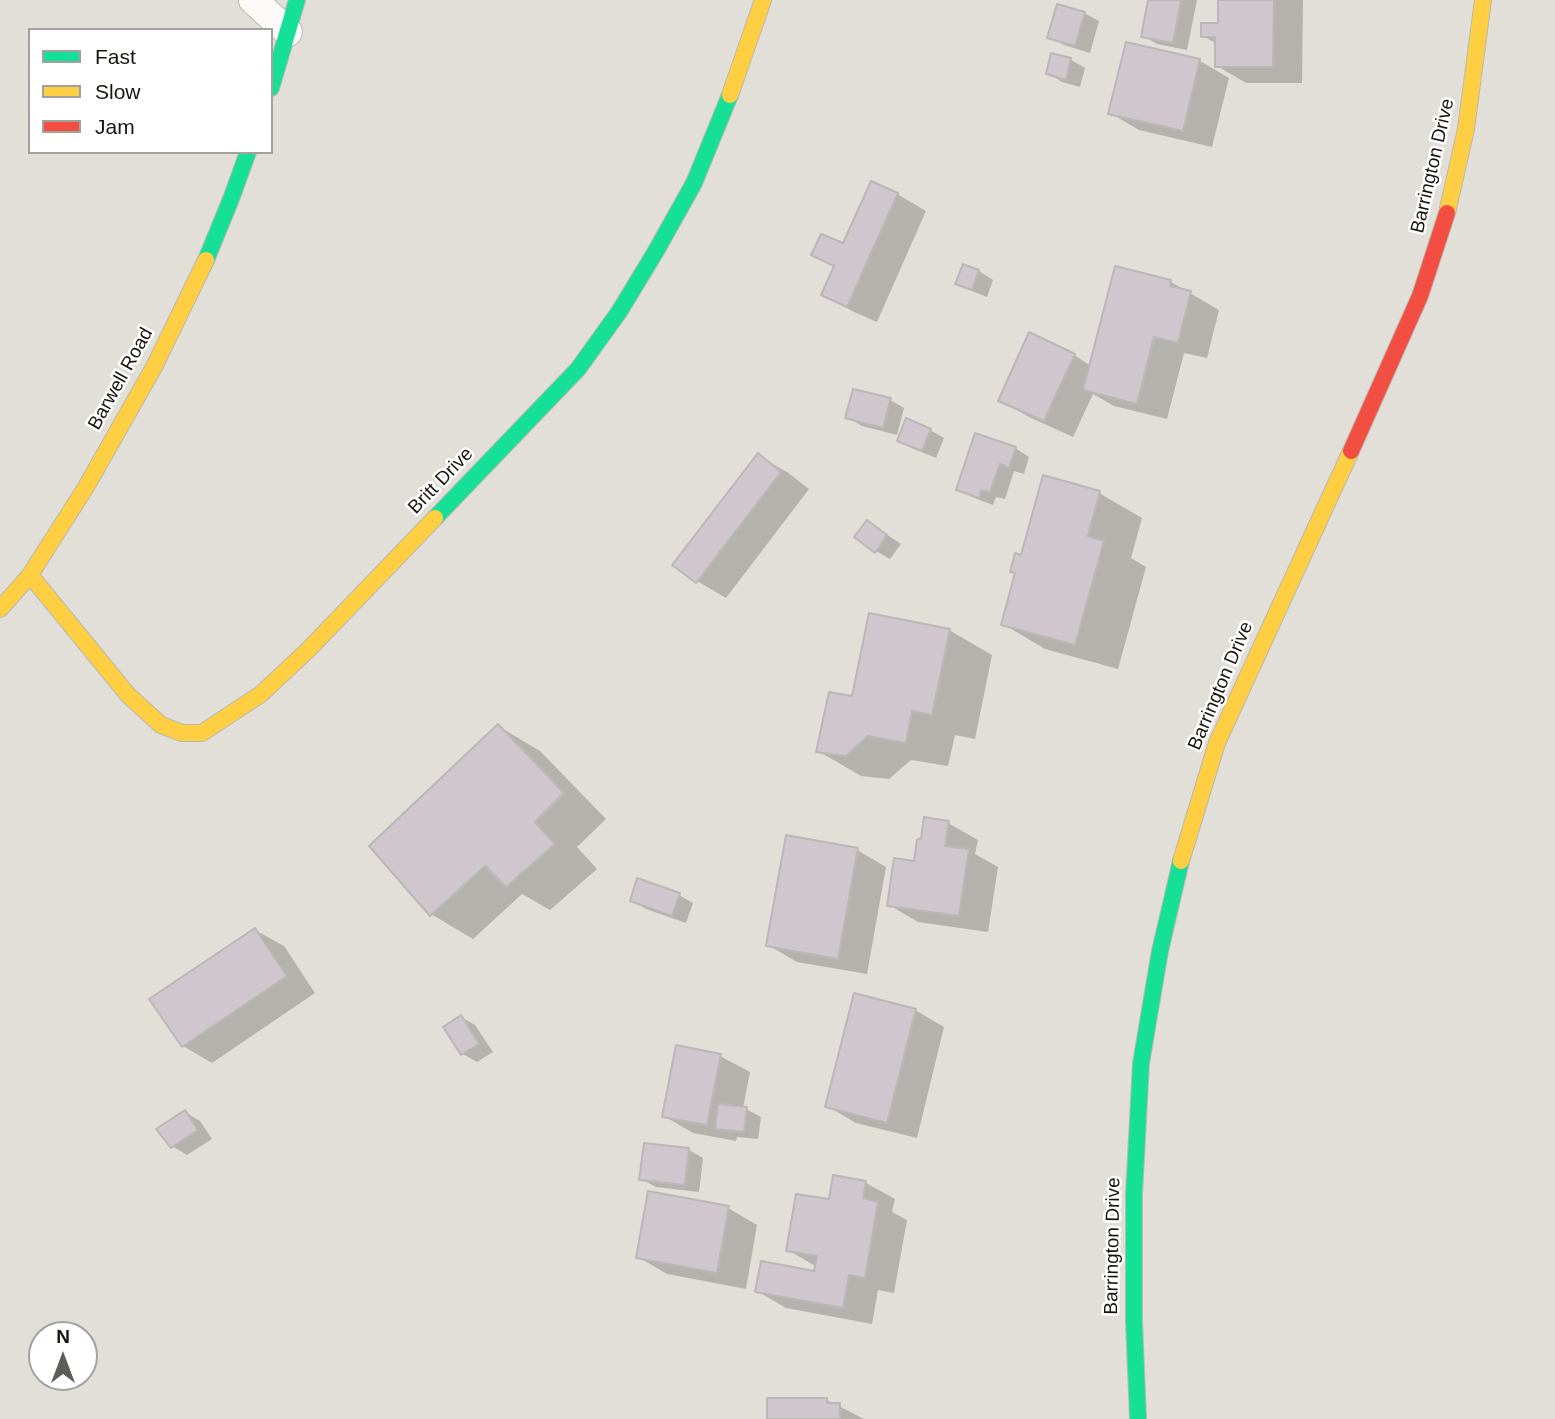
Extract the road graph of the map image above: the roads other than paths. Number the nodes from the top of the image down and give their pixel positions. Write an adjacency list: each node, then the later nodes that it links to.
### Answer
1 (253, 0): 5 (lane)
2 (297, 0): 5 (street)
3 (763, 0): 8 (street, Britt Drive)
4 (1483, 0): 10 (street, Barrington Drive)
5 (288, 32): 6 (street)
6 (273, 81)
7 (247, 154): 8 (street, Barwell Road)
8 (30, 575): 9 (street, Barwell Road)
9 (0, 609)
10 (1138, 1419)

